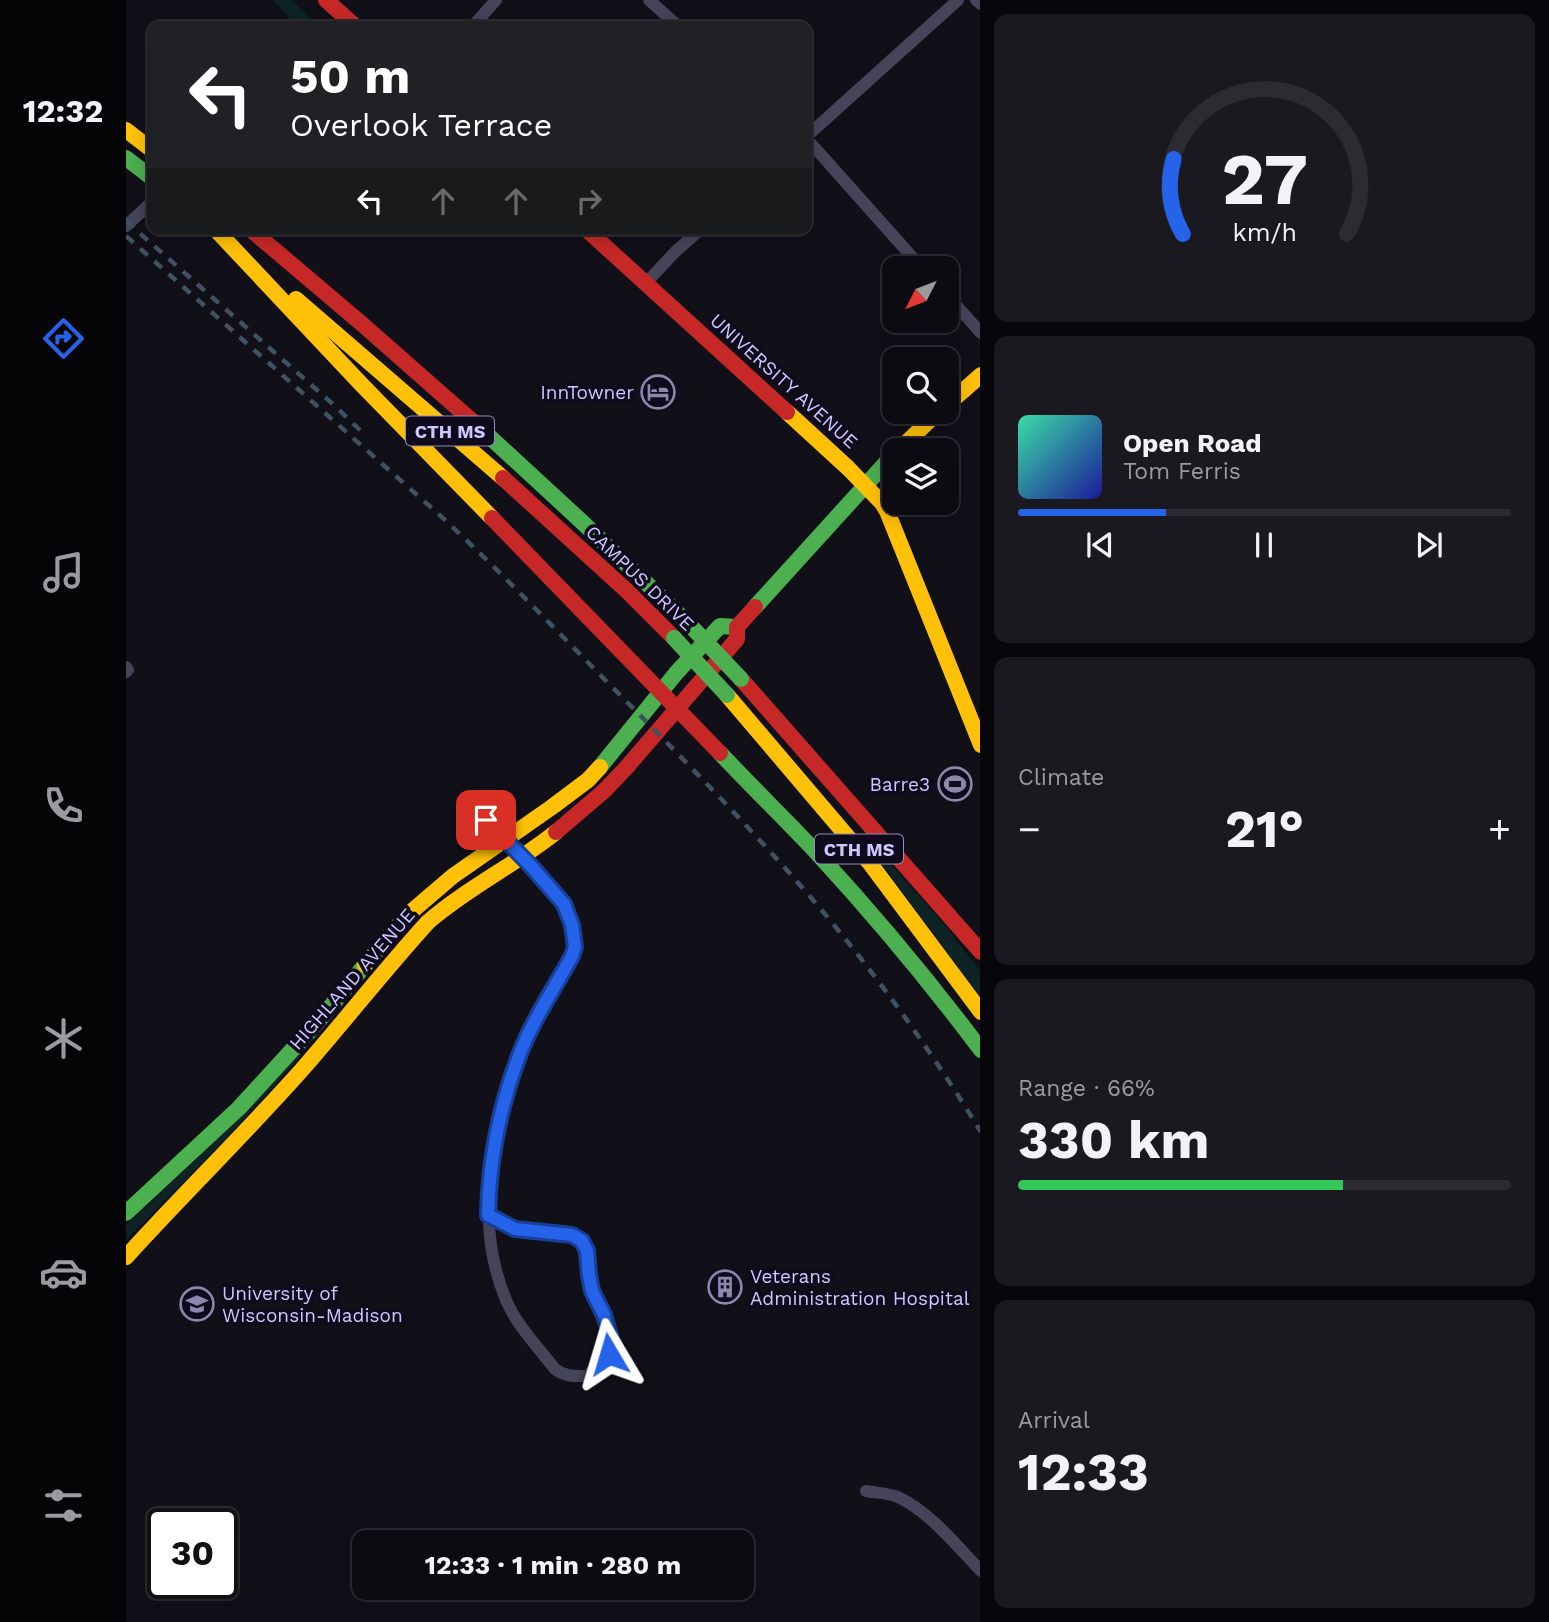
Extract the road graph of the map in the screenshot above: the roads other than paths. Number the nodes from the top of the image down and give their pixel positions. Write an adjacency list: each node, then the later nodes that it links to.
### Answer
1 (326, 0): 7 (main road)
2 (496, 0): 8 (street)
3 (649, 0): 9 (street)
4 (958, 0): 11 (street)
5 (976, 0): 6 (street)
6 (980, 4)
7 (346, 21)
8 (477, 21)
9 (672, 21)
10 (126, 130): 13 (main road)
11 (812, 133)
12 (812, 144): 23 (street)
13 (147, 146)
14 (126, 158): 15 (main road)
15 (147, 173)
16 (147, 207): 17 (street)
17 (126, 226)
18 (221, 235): 34 (main road)
19 (222, 235): 41 (main road, CAMPUS DRIVE / CTH MS, bridge)
20 (257, 235): 40 (main road, CAMPUS DRIVE / CTH MS, bridge)
21 (593, 235): 24 (main road, UNIVERSITY AVENUE)
22 (694, 235): 24 (street)
23 (911, 256)
24 (646, 283): 32 (main road, UNIVERSITY AVENUE)
25 (959, 309): 26 (street)
26 (980, 333)
27 (980, 375): 28 (main road)
28 (959, 394)
29 (926, 424): 30 (main road)
30 (911, 438)
31 (882, 467): 32 (main road, HIGHLAND AVENUE)
32 (865, 485): 33 (main road, HIGHLAND AVENUE); 36 (main road, UNIVERSITY AVENUE)
33 (737, 627): 34 (main road, HIGHLAND AVENUE); 35 (main road, HIGHLAND AVENUE)
34 (660, 691): 35 (main road); 38 (main road, HIGHLAND AVENUE)
35 (676, 708): 39 (main road, HIGHLAND AVENUE); 42 (main road)
36 (980, 745)
37 (486, 820): 38 (street)
38 (505, 839): 39 (street); 43 (main road, HIGHLAND AVENUE)
39 (521, 856): 44 (street); 45 (main road, HIGHLAND AVENUE)
40 (980, 952)
41 (980, 1012)
42 (980, 1050)
43 (126, 1213)
44 (488, 1215): 44 (street)
45 (126, 1258)
46 (866, 1491): 47 (street)
47 (980, 1571)

